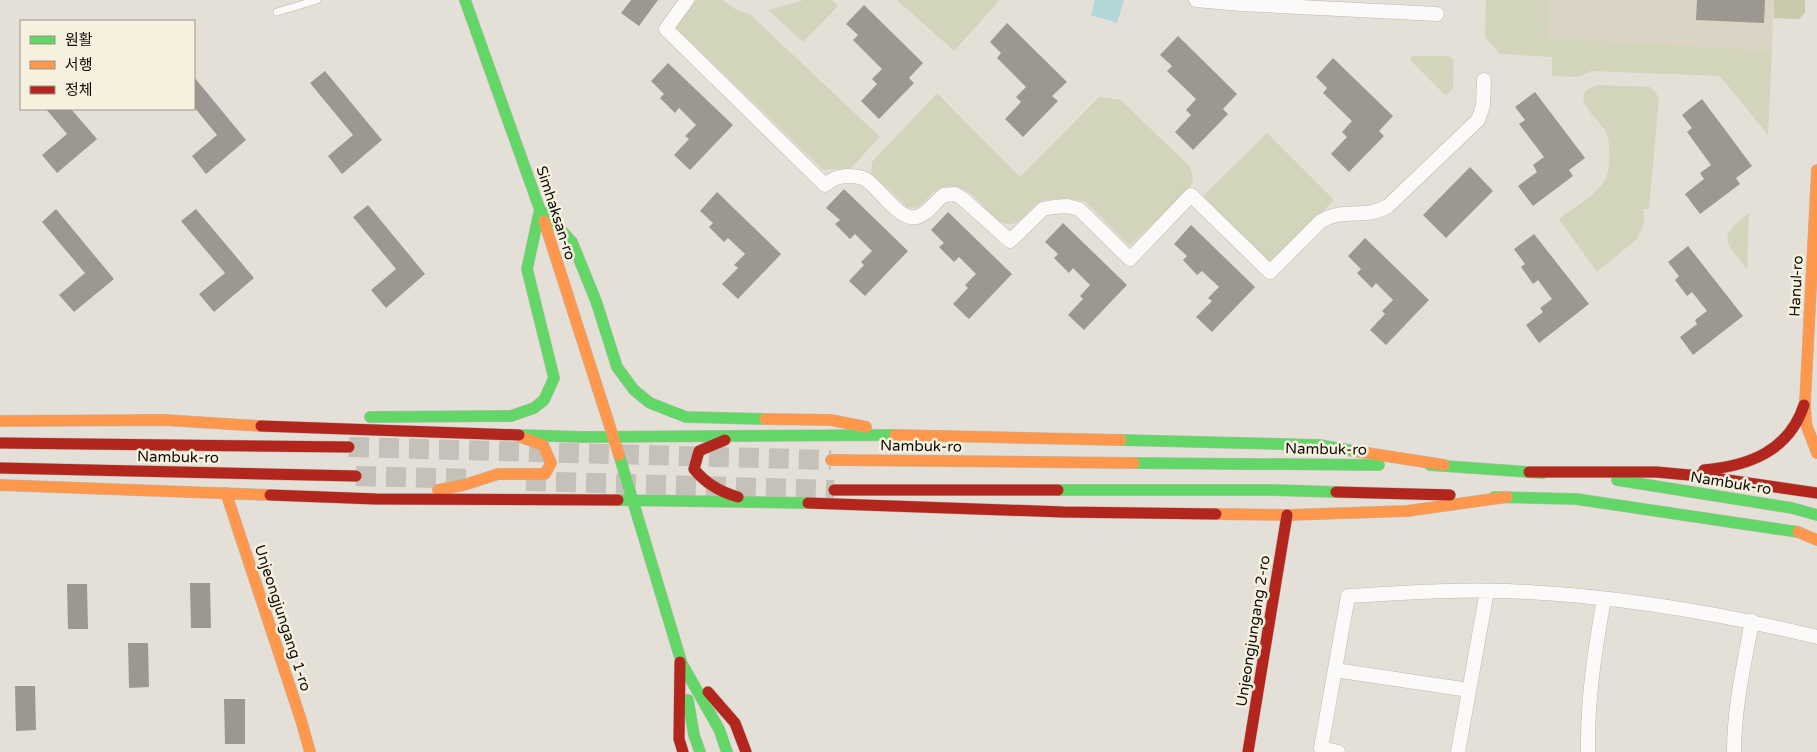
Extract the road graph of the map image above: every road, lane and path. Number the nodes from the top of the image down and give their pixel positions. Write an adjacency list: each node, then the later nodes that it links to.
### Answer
1 (317, 0): 5 (lane)
2 (465, 0): 9 (main road, Simhaksan-ro)
3 (687, 0): 7 (street)
4 (1196, 0): 6 (street)
5 (277, 12)
6 (1437, 14)
7 (1484, 80)
8 (1817, 170): 10 (main road, Hanul-ro)
9 (540, 208): 12 (main road); 16 (main road); 18 (main road, Simhaksan-ro)
10 (1805, 403): 21 (main road); 26 (main road)
11 (333, 417): 14 (main road)
12 (363, 417)
13 (0, 421): 14 (main road)
14 (234, 425): 15 (main road)
15 (514, 434): 18 (main road); 33 (main road)
16 (913, 435): 17 (main road); 23 (main road)
17 (734, 436): 18 (main road); 35 (main road)
18 (613, 437): 34 (main road, Simhaksan-ro)
19 (0, 443): 20 (main road, Nambuk-ro)
20 (349, 447)
21 (1817, 453)
22 (831, 460): 23 (main road, Nambuk-ro)
23 (1444, 465): 25 (main road, Nambuk-ro)
24 (0, 468): 27 (main road, Nambuk-ro)
25 (1529, 472): 26 (main road); 37 (main road, Nambuk-ro)
26 (1656, 472): 31 (main road)
27 (356, 476)
28 (0, 485): 30 (main road)
29 (834, 490): 32 (main road)
30 (226, 493): 33 (main road); 46 (main road, Unjeongjungang 1-ro)
31 (1817, 493)
32 (1507, 497): 36 (main road); 38 (main road)
33 (394, 499): 34 (main road)
34 (633, 500): 35 (main road); 43 (main road, Simhaksan-ro)
35 (753, 501): 36 (main road)
36 (1287, 515): 51 (main road, Unjeongjungang 2-ro)
37 (1817, 515)
38 (1817, 540)
39 (1487, 591): 40 (street); 44 (street); 45 (street)
40 (1604, 599): 41 (street); 54 (street)
41 (1752, 621): 42 (street); 55 (street)
42 (1817, 636)
43 (681, 661): 47 (main road); 48 (main road); 49 (main road); 50 (main road)
44 (1335, 670): 45 (street); 52 (street)
45 (1469, 690): 53 (street)
46 (310, 752)
47 (683, 752)
48 (700, 752)
49 (727, 752)
50 (746, 752)
51 (1248, 752)
52 (1338, 752)
53 (1458, 752)
54 (1588, 752)
55 (1734, 752)

